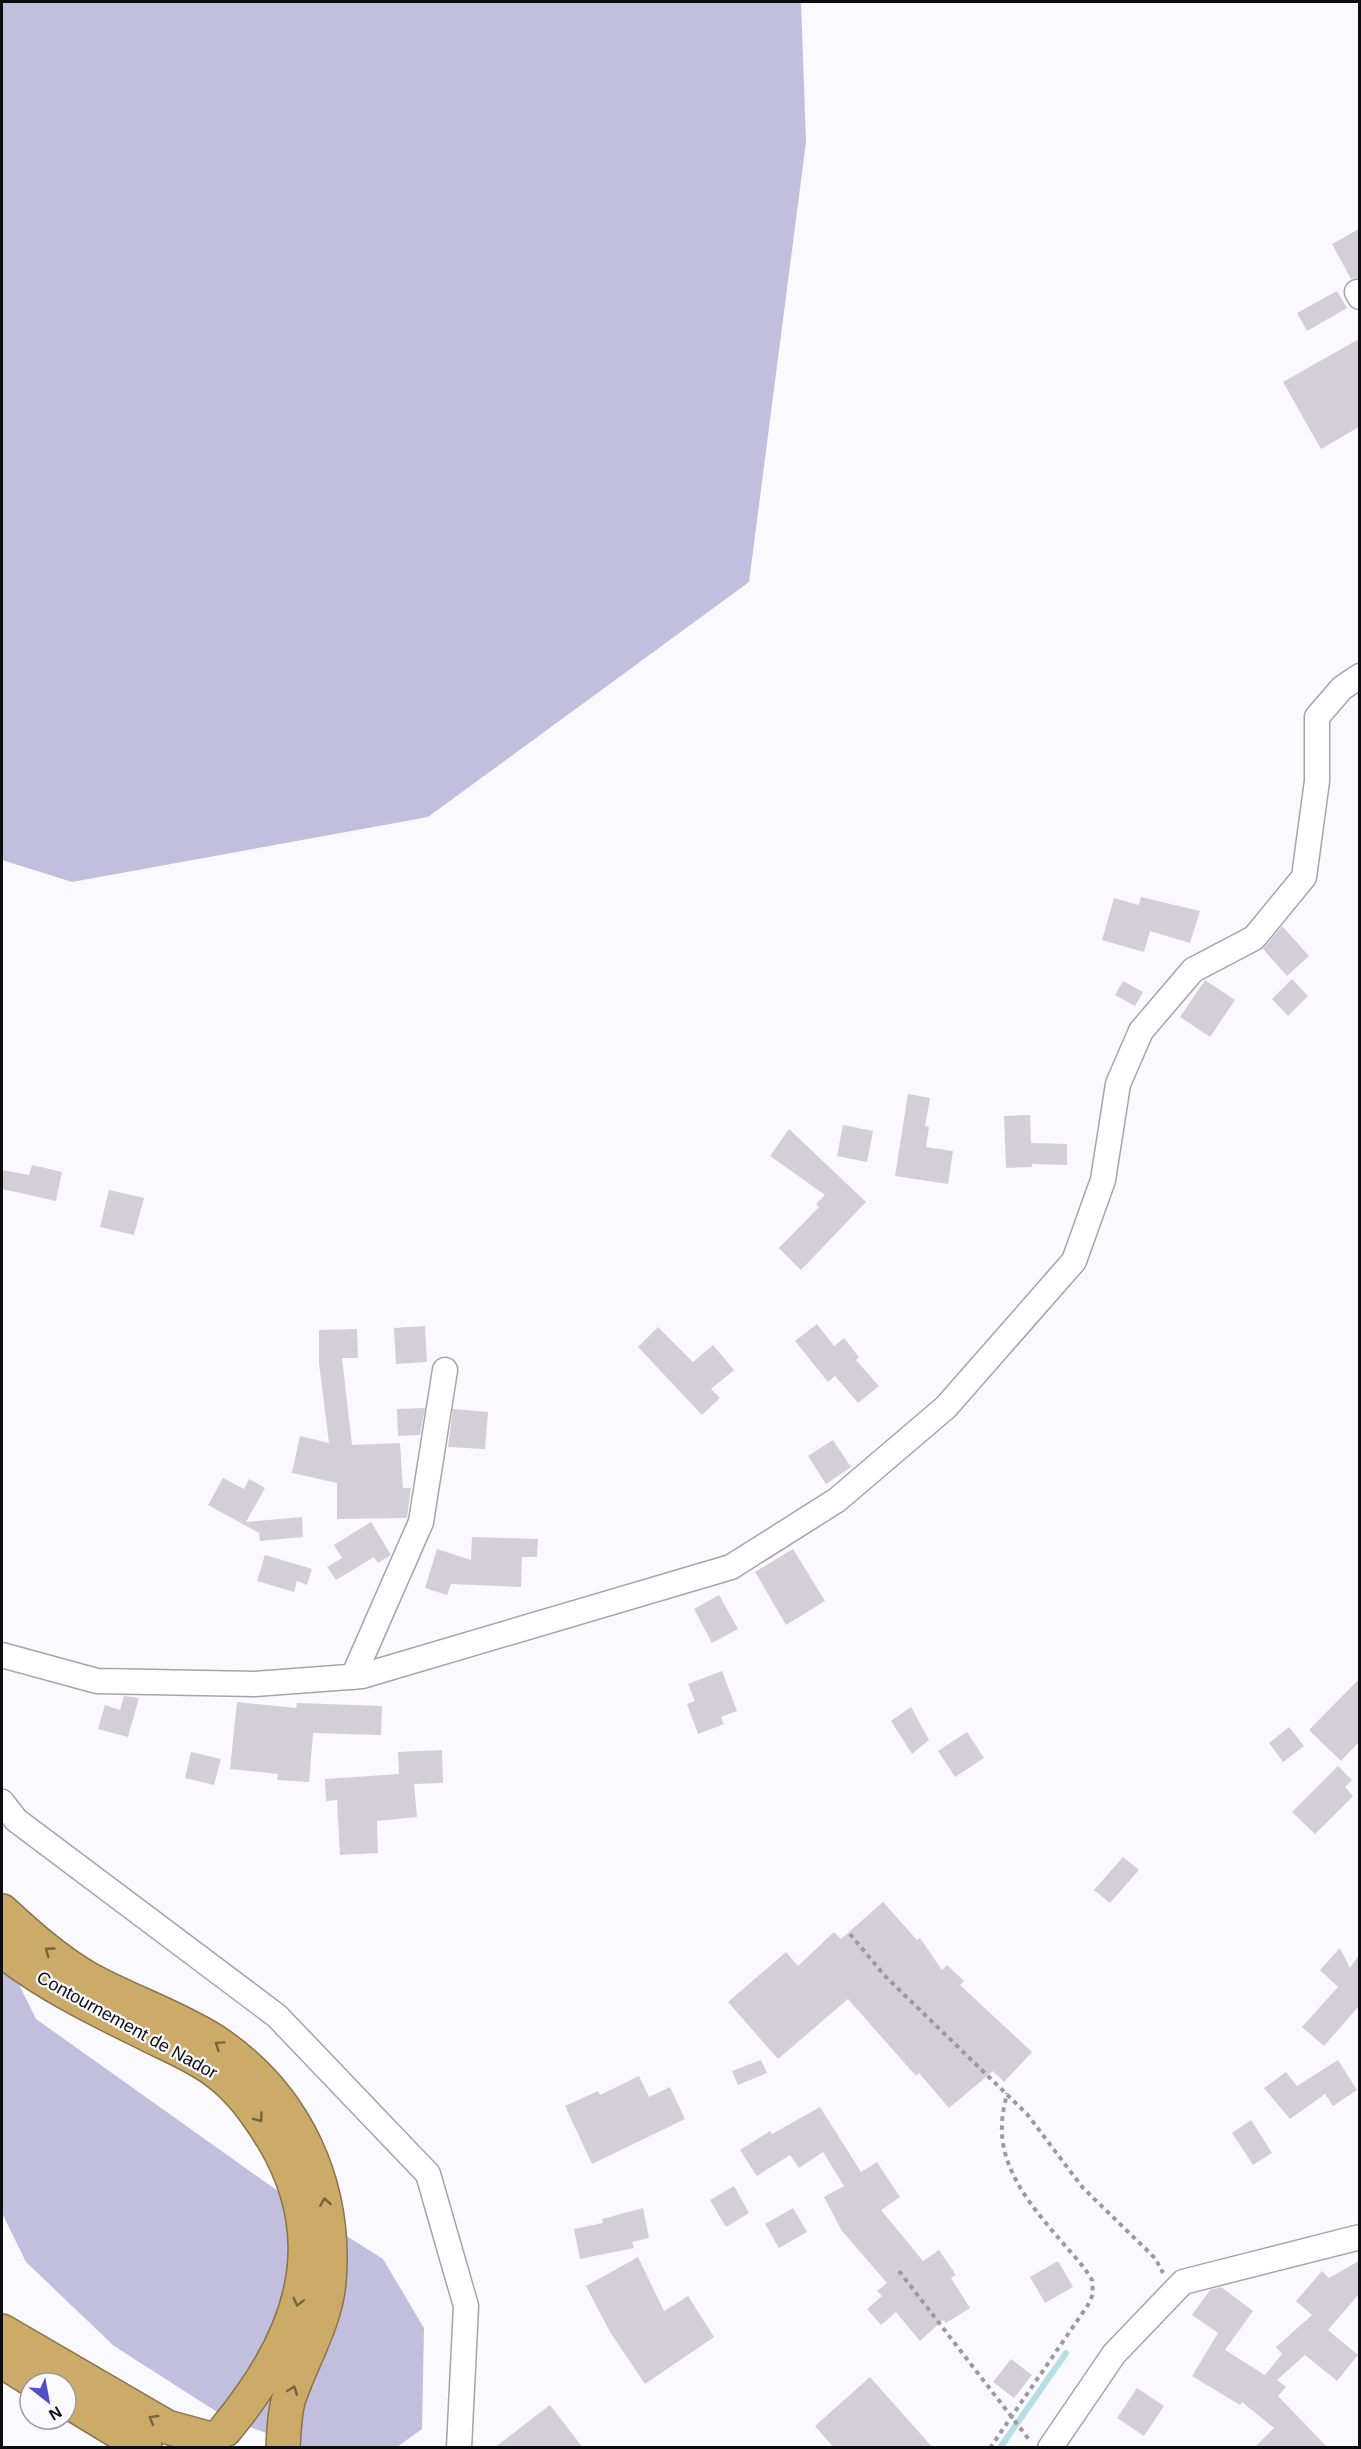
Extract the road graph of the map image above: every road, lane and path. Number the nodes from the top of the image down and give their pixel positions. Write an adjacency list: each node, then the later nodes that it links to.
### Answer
1 (1359, 676): 4 (street)
2 (445, 1370): 4 (street)
3 (2, 1655): 4 (street)
4 (353, 1677)
5 (2, 1802): 22 (street)
6 (2, 1911): 21 (highway, Contournement de Nador, one-way to 6)
7 (850, 1934): 9 (path)
8 (2, 1950): 18 (highway, Contournement de Nador, one-way to 18)
9 (1007, 2093): 12 (path); 17 (path)
10 (1359, 2237): 12 (street)
11 (899, 2271): 17 (path)
12 (1173, 2293): 19 (street)
13 (2, 2331): 18 (highway, one-way to 13)
14 (2, 2361): 15 (highway)
15 (18, 2371)
16 (78, 2407): 20 (highway)
17 (1014, 2420): 19 (path); 23 (path)
18 (210, 2438): 21 (highway)
19 (1042, 2447)
20 (145, 2448)
21 (281, 2448)
22 (459, 2448)
23 (990, 2448)

